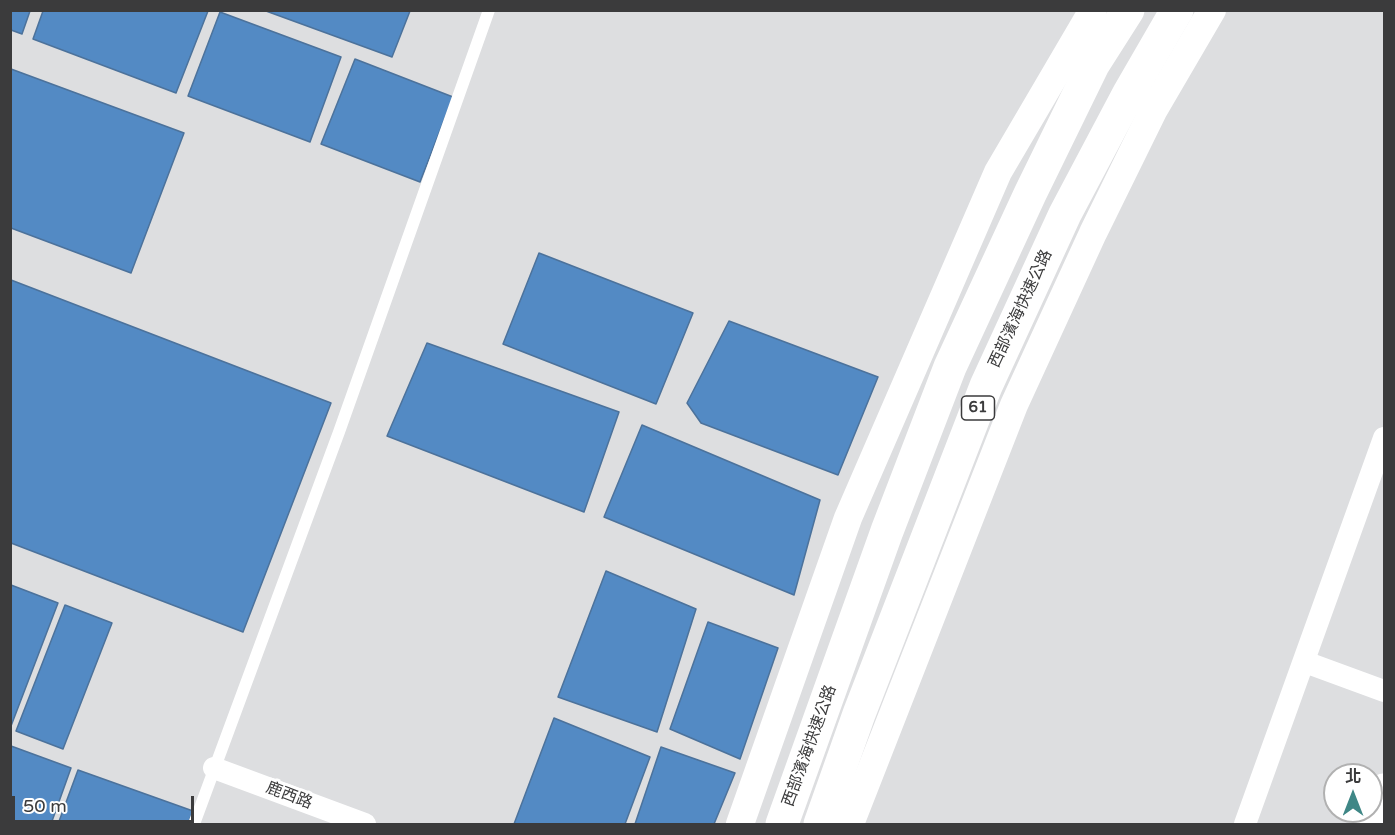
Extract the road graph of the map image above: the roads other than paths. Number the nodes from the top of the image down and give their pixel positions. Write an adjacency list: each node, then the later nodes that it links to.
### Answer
1 (489, 10): 9 (lane)
2 (1093, 10): 13 (street)
3 (1128, 10): 14 (main road, 西部濱海快速公路 / 61)
4 (1177, 10): 15 (main road, 西部濱海快速公路 / 61)
5 (1212, 10): 16 (street)
6 (1384, 438): 7 (street)
7 (1305, 662): 8 (street); 17 (street)
8 (1384, 691)
9 (214, 768): 11 (lane); 12 (street, 鹿西路)
10 (1384, 790): 18 (main road)
11 (194, 825)
12 (365, 825)
13 (741, 825)
14 (782, 825)
15 (820, 825)
16 (850, 825)
17 (1245, 825)
18 (1373, 825)

